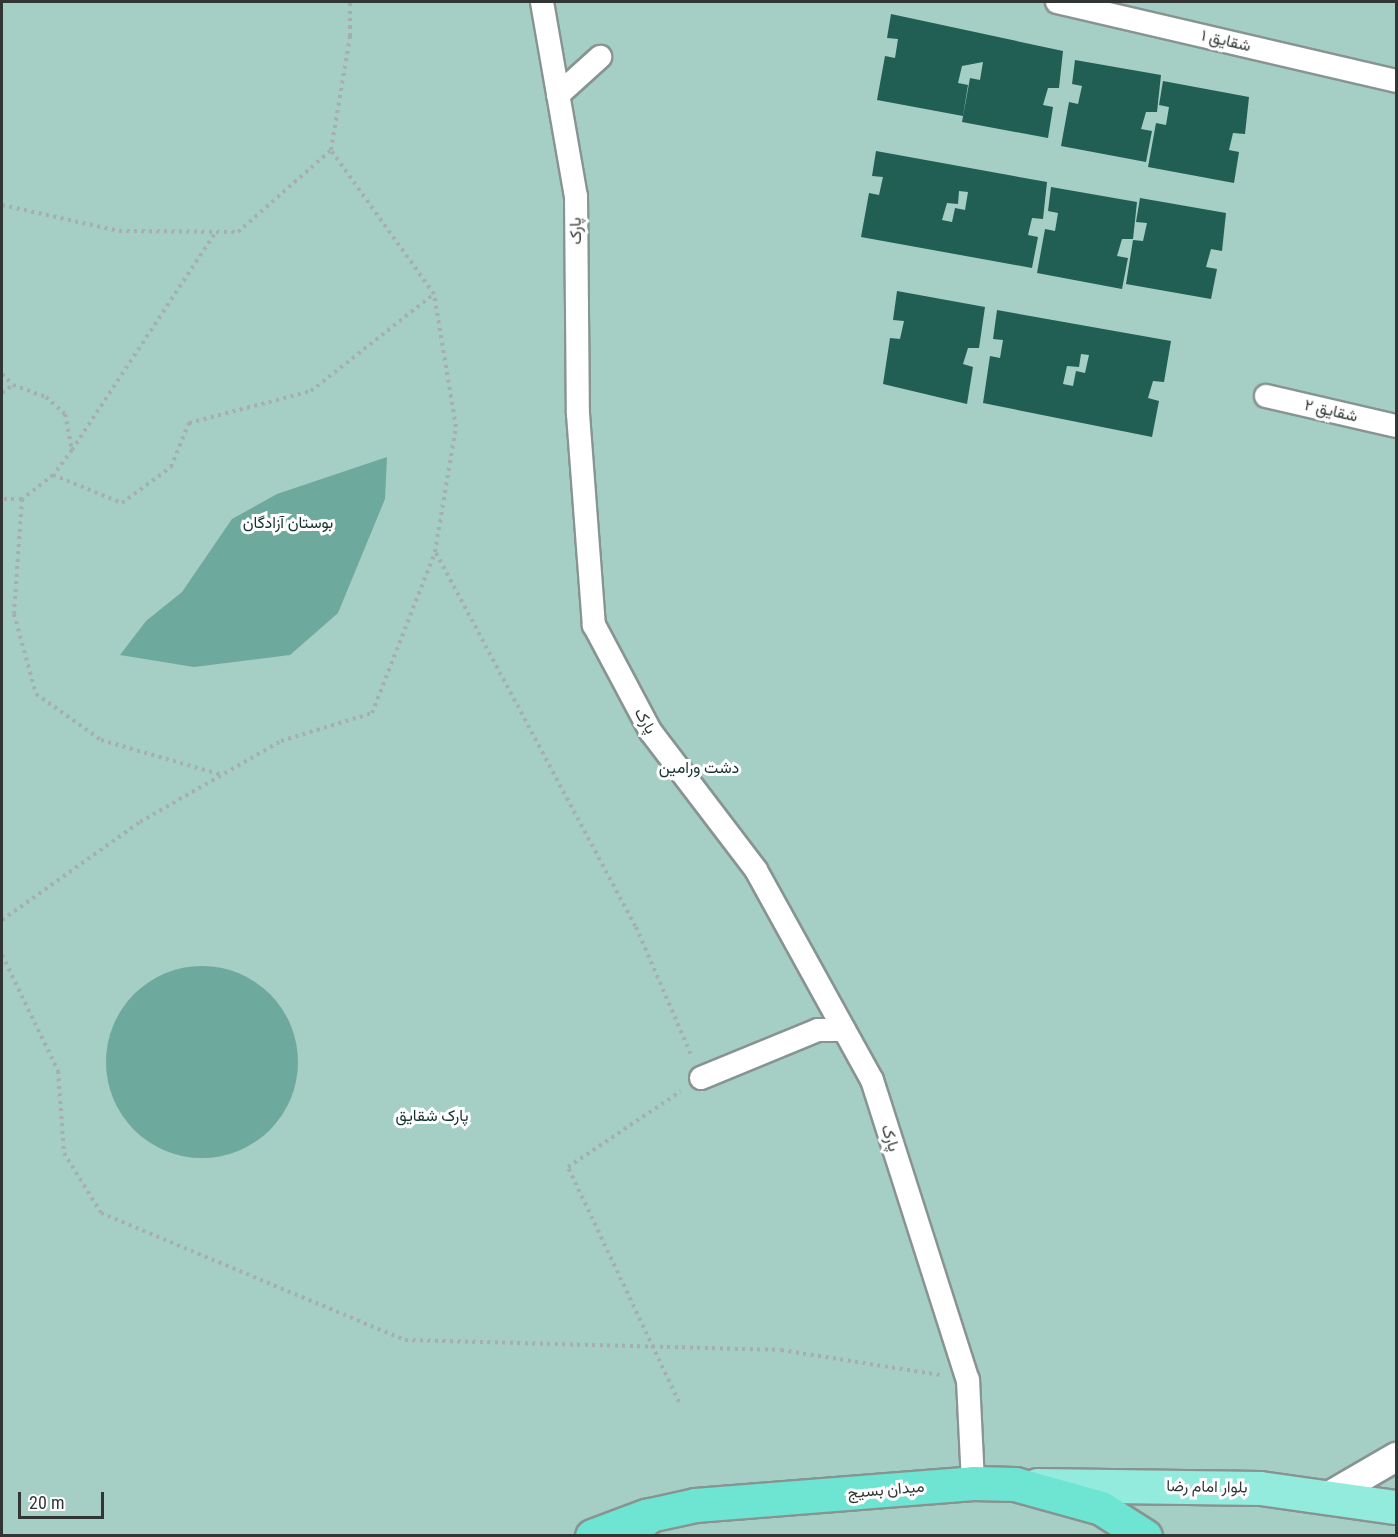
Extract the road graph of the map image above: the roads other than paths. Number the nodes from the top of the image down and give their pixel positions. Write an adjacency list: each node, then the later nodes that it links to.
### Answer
1 (542, 2): 5 (street, پارک)
2 (1057, 2): 4 (street, شقایق ۱)
3 (600, 57): 5 (street)
4 (1396, 81)
5 (558, 94): 8 (street, پارک)
6 (1266, 396): 7 (street, شقایق ۲)
7 (1396, 426)
8 (844, 1030): 9 (street); 11 (street, پارک)
9 (701, 1078)
10 (1396, 1458): 13 (street)
11 (973, 1483): 12 (highway, میدان بسیج); 15 (highway, میدان بسیج)
12 (1015, 1484): 13 (main road, بلوار امام رضا); 18 (highway, میدان بسیج)
13 (1328, 1497): 14 (main road, بلوار امام رضا)
14 (1396, 1507)
15 (650, 1515): 16 (highway); 17 (highway, میدان بسیج)
16 (592, 1536)
17 (625, 1536)
18 (1145, 1536)

